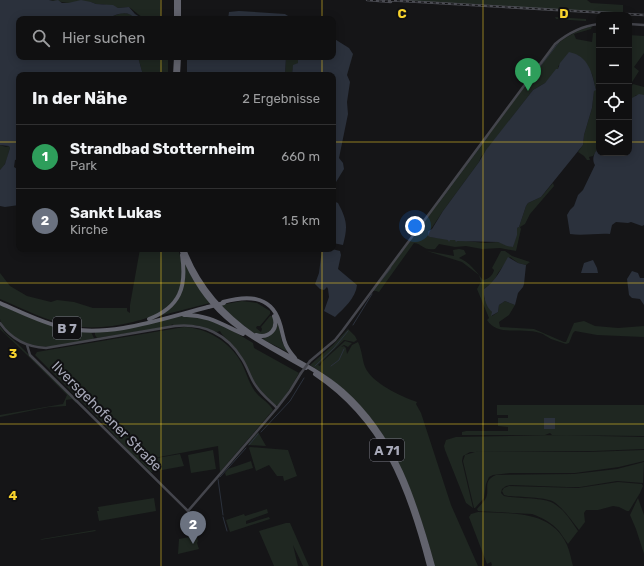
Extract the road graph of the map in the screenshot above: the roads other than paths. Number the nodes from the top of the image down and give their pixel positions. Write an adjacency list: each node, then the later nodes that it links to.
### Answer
1 (177, 0): 2 (highway)
2 (177, 16)
3 (596, 24): 20 (street, bridge)
4 (632, 24): 5 (street)
5 (644, 25)
6 (177, 60): 7 (highway)
7 (177, 72)
8 (181, 252): 15 (highway)
9 (182, 252): 17 (highway, A 71)
10 (185, 252): 17 (highway, A 71)
11 (0, 301): 14 (highway, B 7); 15 (highway, B 7)
12 (224, 302): 13 (highway, bridge); 17 (highway); 19 (highway)
13 (208, 306): 14 (highway); 15 (highway)
14 (174, 316): 17 (highway)
15 (149, 319)
16 (0, 323): 18 (street, Ilversgehofener Straße)
17 (252, 336): 19 (highway, A 71); 21 (highway, A 71)
18 (27, 345): 20 (street); 20 (street, Ilversgehofener Straße)
19 (298, 361): 22 (highway, A 71)
20 (277, 408)
21 (429, 566)
22 (433, 566)

